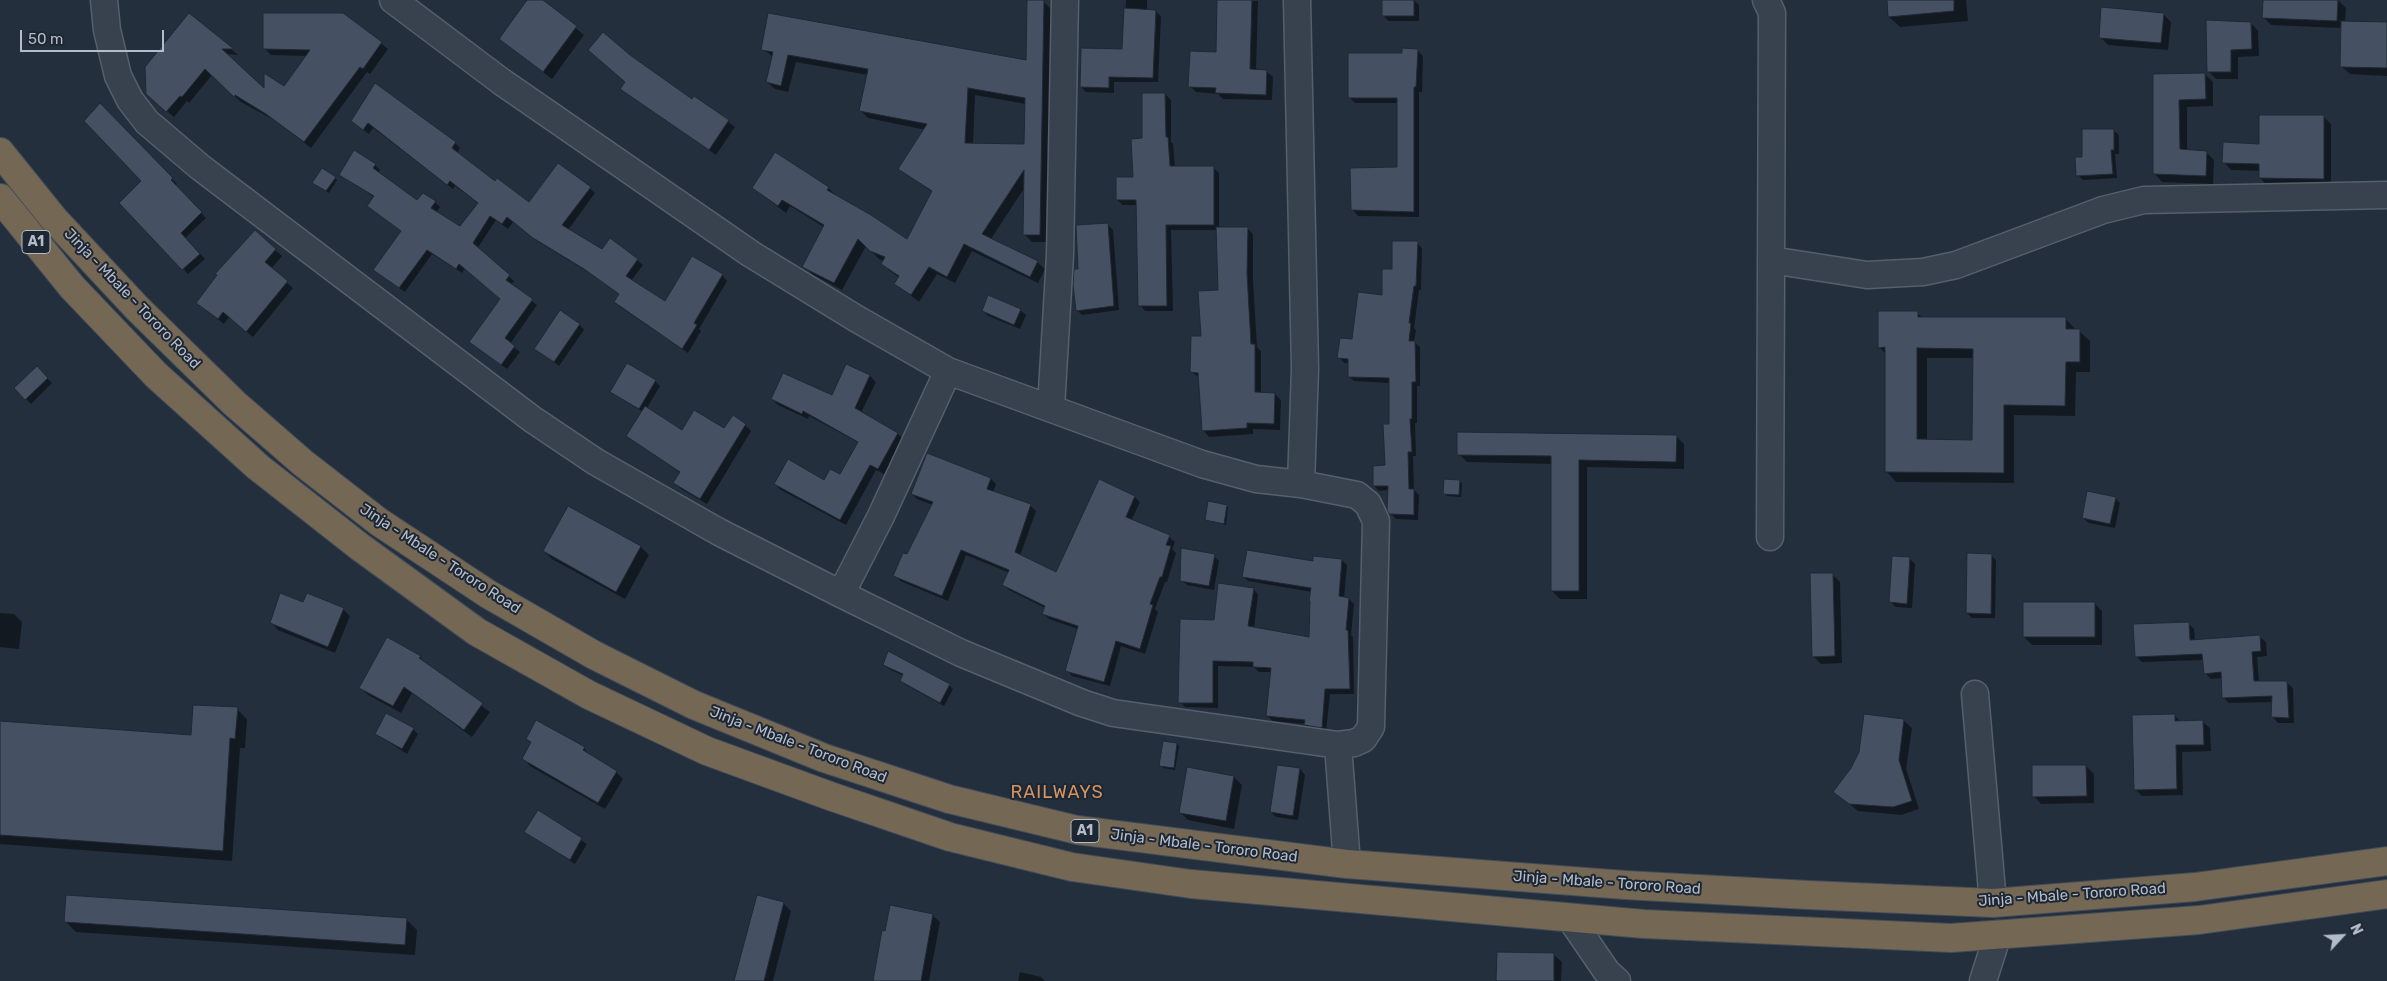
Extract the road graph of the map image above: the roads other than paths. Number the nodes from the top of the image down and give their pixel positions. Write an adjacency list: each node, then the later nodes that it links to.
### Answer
1 (104, 0): 14 (street)
2 (393, 0): 10 (street)
3 (1065, 0): 11 (street)
4 (1297, 0): 12 (street)
5 (1766, 0): 9 (street)
6 (0, 152): 18 (highway, Jinja - Mbale - Tororo Road / A1)
7 (2387, 195): 9 (street)
8 (0, 198): 21 (highway, Jinja - Mbale - Tororo Road / A1)
9 (1771, 260): 13 (street)
10 (948, 371): 11 (street); 14 (street)
11 (1051, 408): 12 (street)
12 (1301, 484): 16 (street)
13 (1770, 537)
14 (841, 594): 16 (street)
15 (1975, 694): 20 (street)
16 (1338, 745): 18 (street)
17 (2387, 860): 20 (highway, Jinja - Mbale - Tororo Road / A1)
18 (1347, 864): 20 (highway, Jinja - Mbale - Tororo Road / A1)
19 (2387, 894): 22 (highway, Jinja - Mbale - Tororo Road / A1)
20 (1993, 903)
21 (1570, 918): 22 (highway, Jinja - Mbale - Tororo Road / A1); 23 (street)
22 (1998, 934): 24 (street)
23 (1617, 981)
24 (1983, 981)

